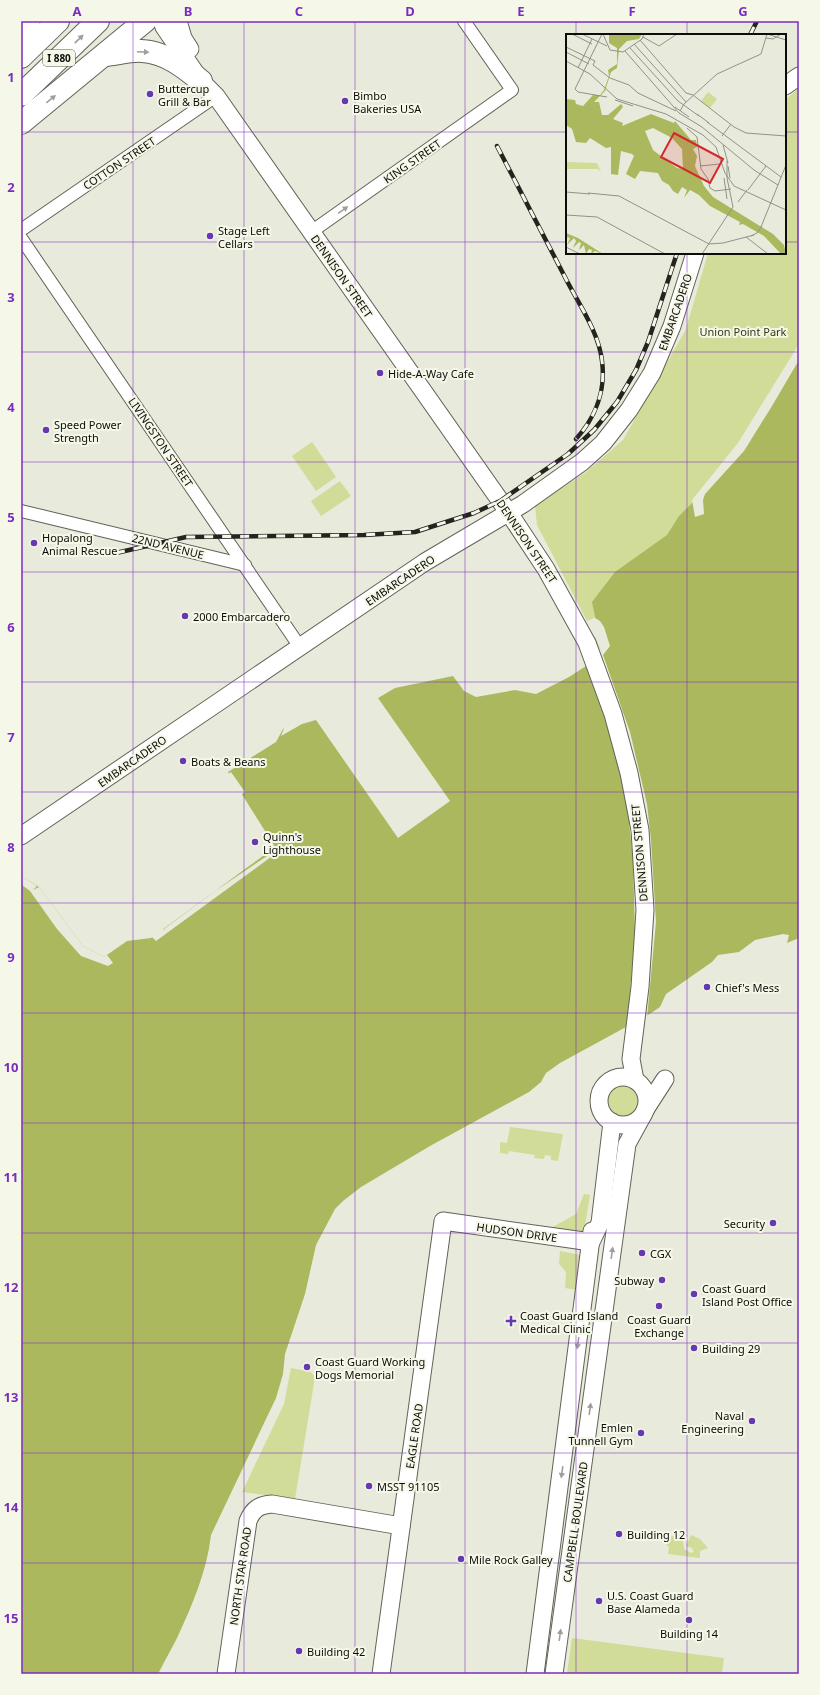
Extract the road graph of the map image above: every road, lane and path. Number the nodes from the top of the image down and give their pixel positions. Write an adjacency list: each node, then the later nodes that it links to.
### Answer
1 (29, 21): 8 (highway)
2 (58, 21): 10 (highway, I 880)
3 (98, 21): 14 (highway, I 880, one-way to 3)
4 (144, 21): 9 (highway)
5 (162, 21): 13 (street, DENNISON STREET)
6 (178, 21): 13 (street, DENNISON STREET)
7 (464, 21): 17 (street, KING STREET, one-way to 7)
8 (21, 30)
9 (105, 55): 13 (highway, one-way to 13); 15 (highway, one-way to 9)
10 (21, 57)
11 (799, 76): 12 (street)
12 (786, 85)
13 (209, 89): 16 (street, COTTON STREET); 17 (street, DENNISON STREET)
14 (21, 95)
15 (21, 123)
16 (21, 230)
17 (311, 232): 21 (street, DENNISON STREET)
18 (21, 238): 22 (street, LIVINGSTON STREET)
19 (695, 254): 21 (street, EMBARCADERO)
20 (21, 511): 22 (street, 22ND AVENUE)
21 (508, 512): 23 (street, EMBARCADERO); 25 (street, DENNISON STREET)
22 (245, 565): 23 (street, LIVINGSTON STREET)
23 (300, 647): 24 (street, EMBARCADERO)
24 (21, 836)
25 (631, 1059): 26 (street); 27 (street, DENNISON STREET)
26 (613, 1079): 27 (street); 29 (street)
27 (636, 1081): 28 (street); 28 (street, CAMPBELL BOULEVARD)
28 (644, 1112): 29 (street); 36 (street, CAMPBELL BOULEVARD, one-way to 28)
29 (609, 1119): 31 (street, CAMPBELL BOULEVARD)
30 (443, 1221): 31 (street, HUDSON DRIVE); 32 (street, EAGLE ROAD)
31 (591, 1242): 35 (street, CAMPBELL BOULEVARD, one-way to 35)
32 (401, 1526): 33 (street, NORTH STAR ROAD); 34 (street, EAGLE ROAD)
33 (226, 1674)
34 (381, 1674)
35 (535, 1674)
36 (554, 1674)

